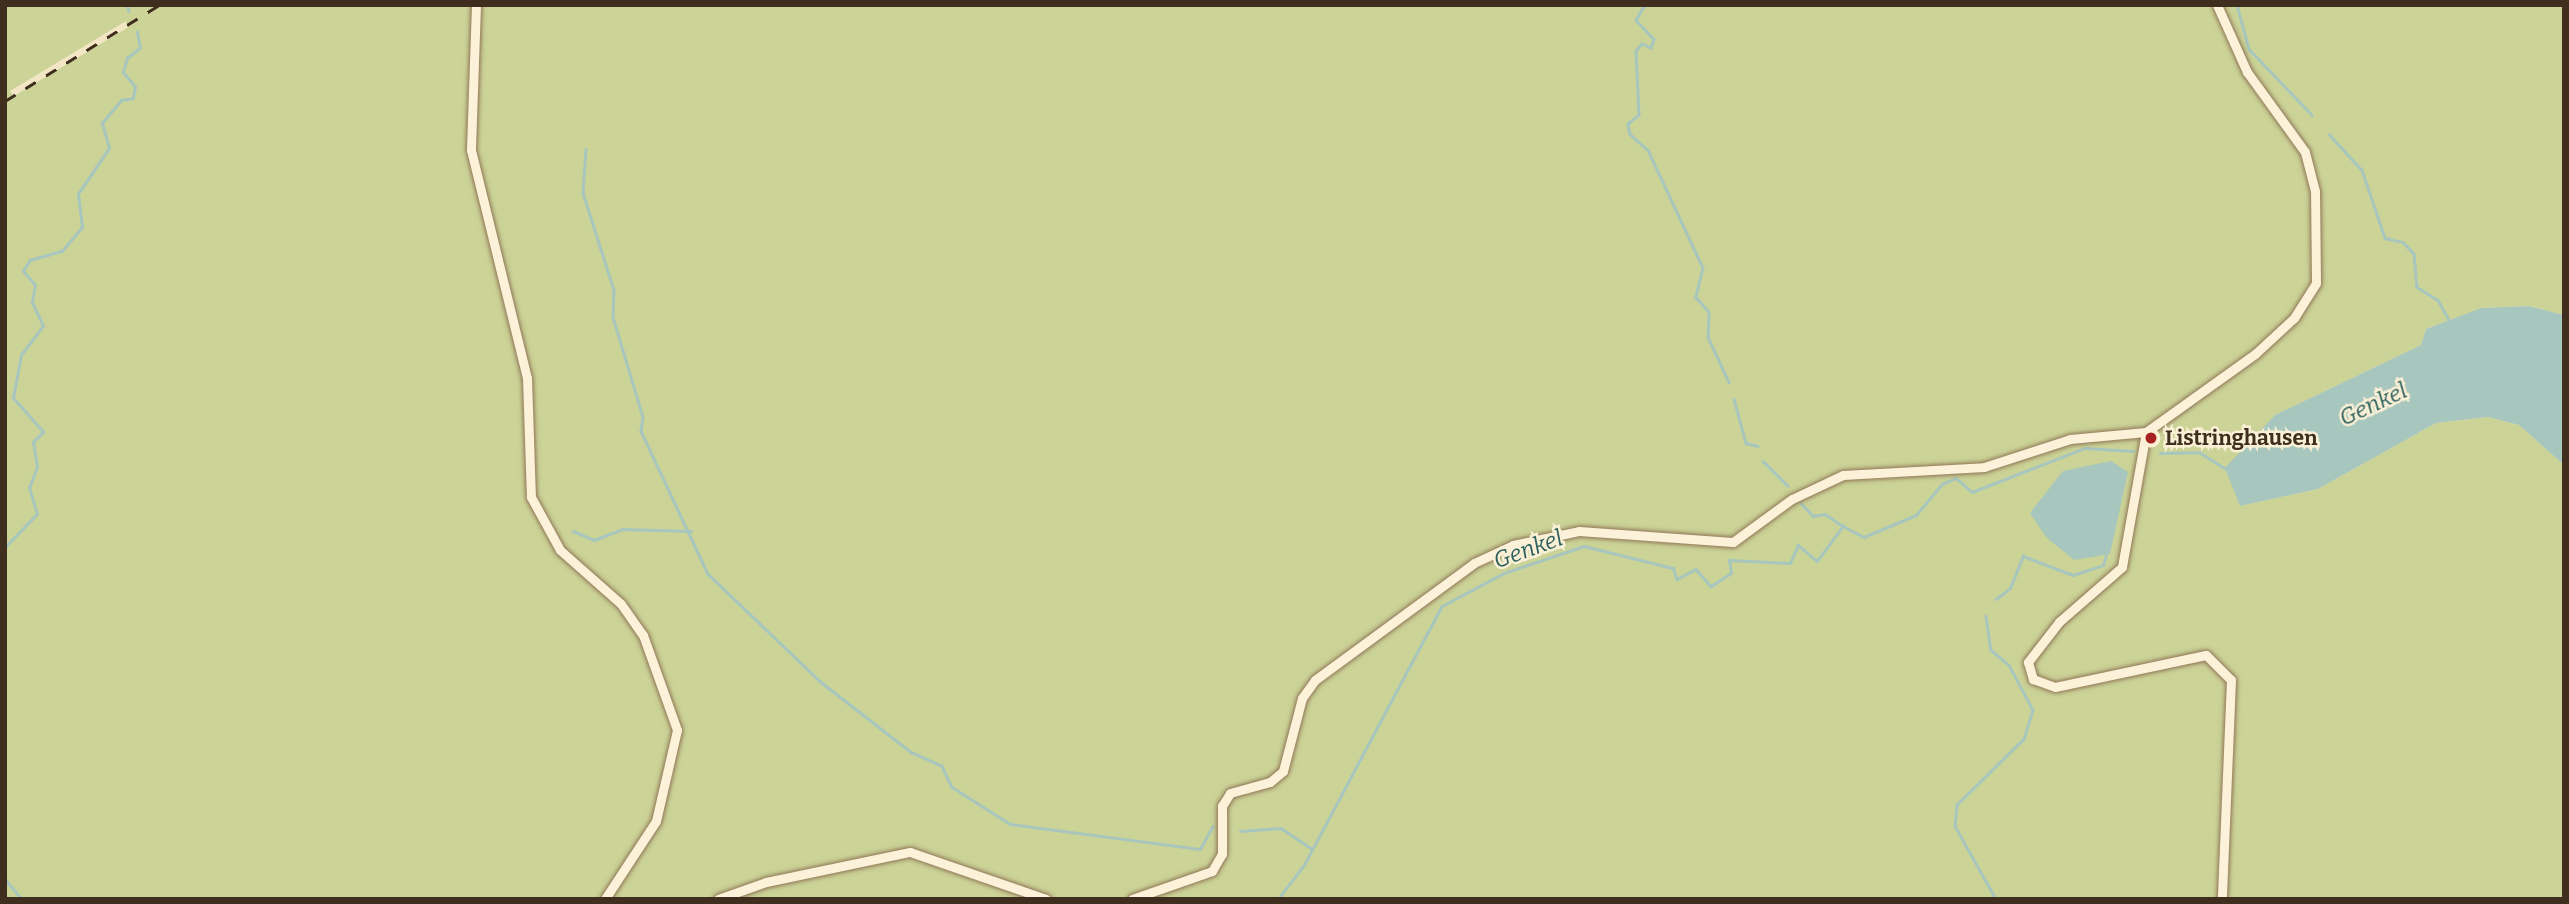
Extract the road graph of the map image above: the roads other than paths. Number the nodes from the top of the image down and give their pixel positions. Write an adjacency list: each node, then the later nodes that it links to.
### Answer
1 (475, 5): 4 (street)
2 (2217, 5): 3 (street)
3 (2146, 432): 7 (street); 8 (street)
4 (605, 899)
5 (718, 899): 6 (street)
6 (1046, 899)
7 (1132, 899)
8 (2222, 899)

